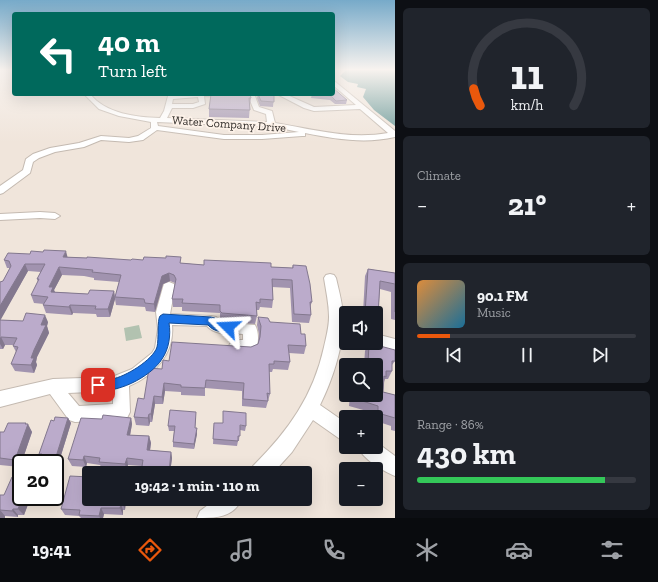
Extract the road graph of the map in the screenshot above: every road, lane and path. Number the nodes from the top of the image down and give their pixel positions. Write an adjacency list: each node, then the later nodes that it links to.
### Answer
1 (347, 94): 7 (street, Water Company Drive)
2 (89, 96): 8 (street, Water Company Drive)
3 (201, 96): 6 (street); 6 (street)
4 (252, 96): 9 (street)
5 (284, 96): 7 (street)
6 (169, 106): 8 (street)
7 (362, 107): 11 (street, Water Company Drive)
8 (159, 119): 9 (street, Water Company Drive); 10 (street)
9 (271, 124): 11 (street, Water Company Drive)
10 (156, 128): 11 (street); 12 (street)
11 (316, 134)
12 (0, 191)
13 (55, 216): 14 (street)
14 (0, 217)
15 (330, 278): 18 (street)
16 (169, 287): 17 (street)
17 (163, 319): 20 (street); 23 (street)
18 (339, 326)
19 (339, 334): 28 (street)
20 (163, 342): 22 (street); 25 (street)
21 (383, 342): 24 (street)
22 (179, 343)
23 (219, 345)
24 (395, 345)
25 (121, 382): 26 (street); 26 (street)
26 (53, 386): 27 (street)
27 (0, 398)
28 (310, 408): 29 (street); 31 (street)
29 (339, 428)
30 (376, 454): 32 (street)
31 (266, 466)
32 (395, 467)
33 (223, 506): 34 (street)
34 (207, 518)

